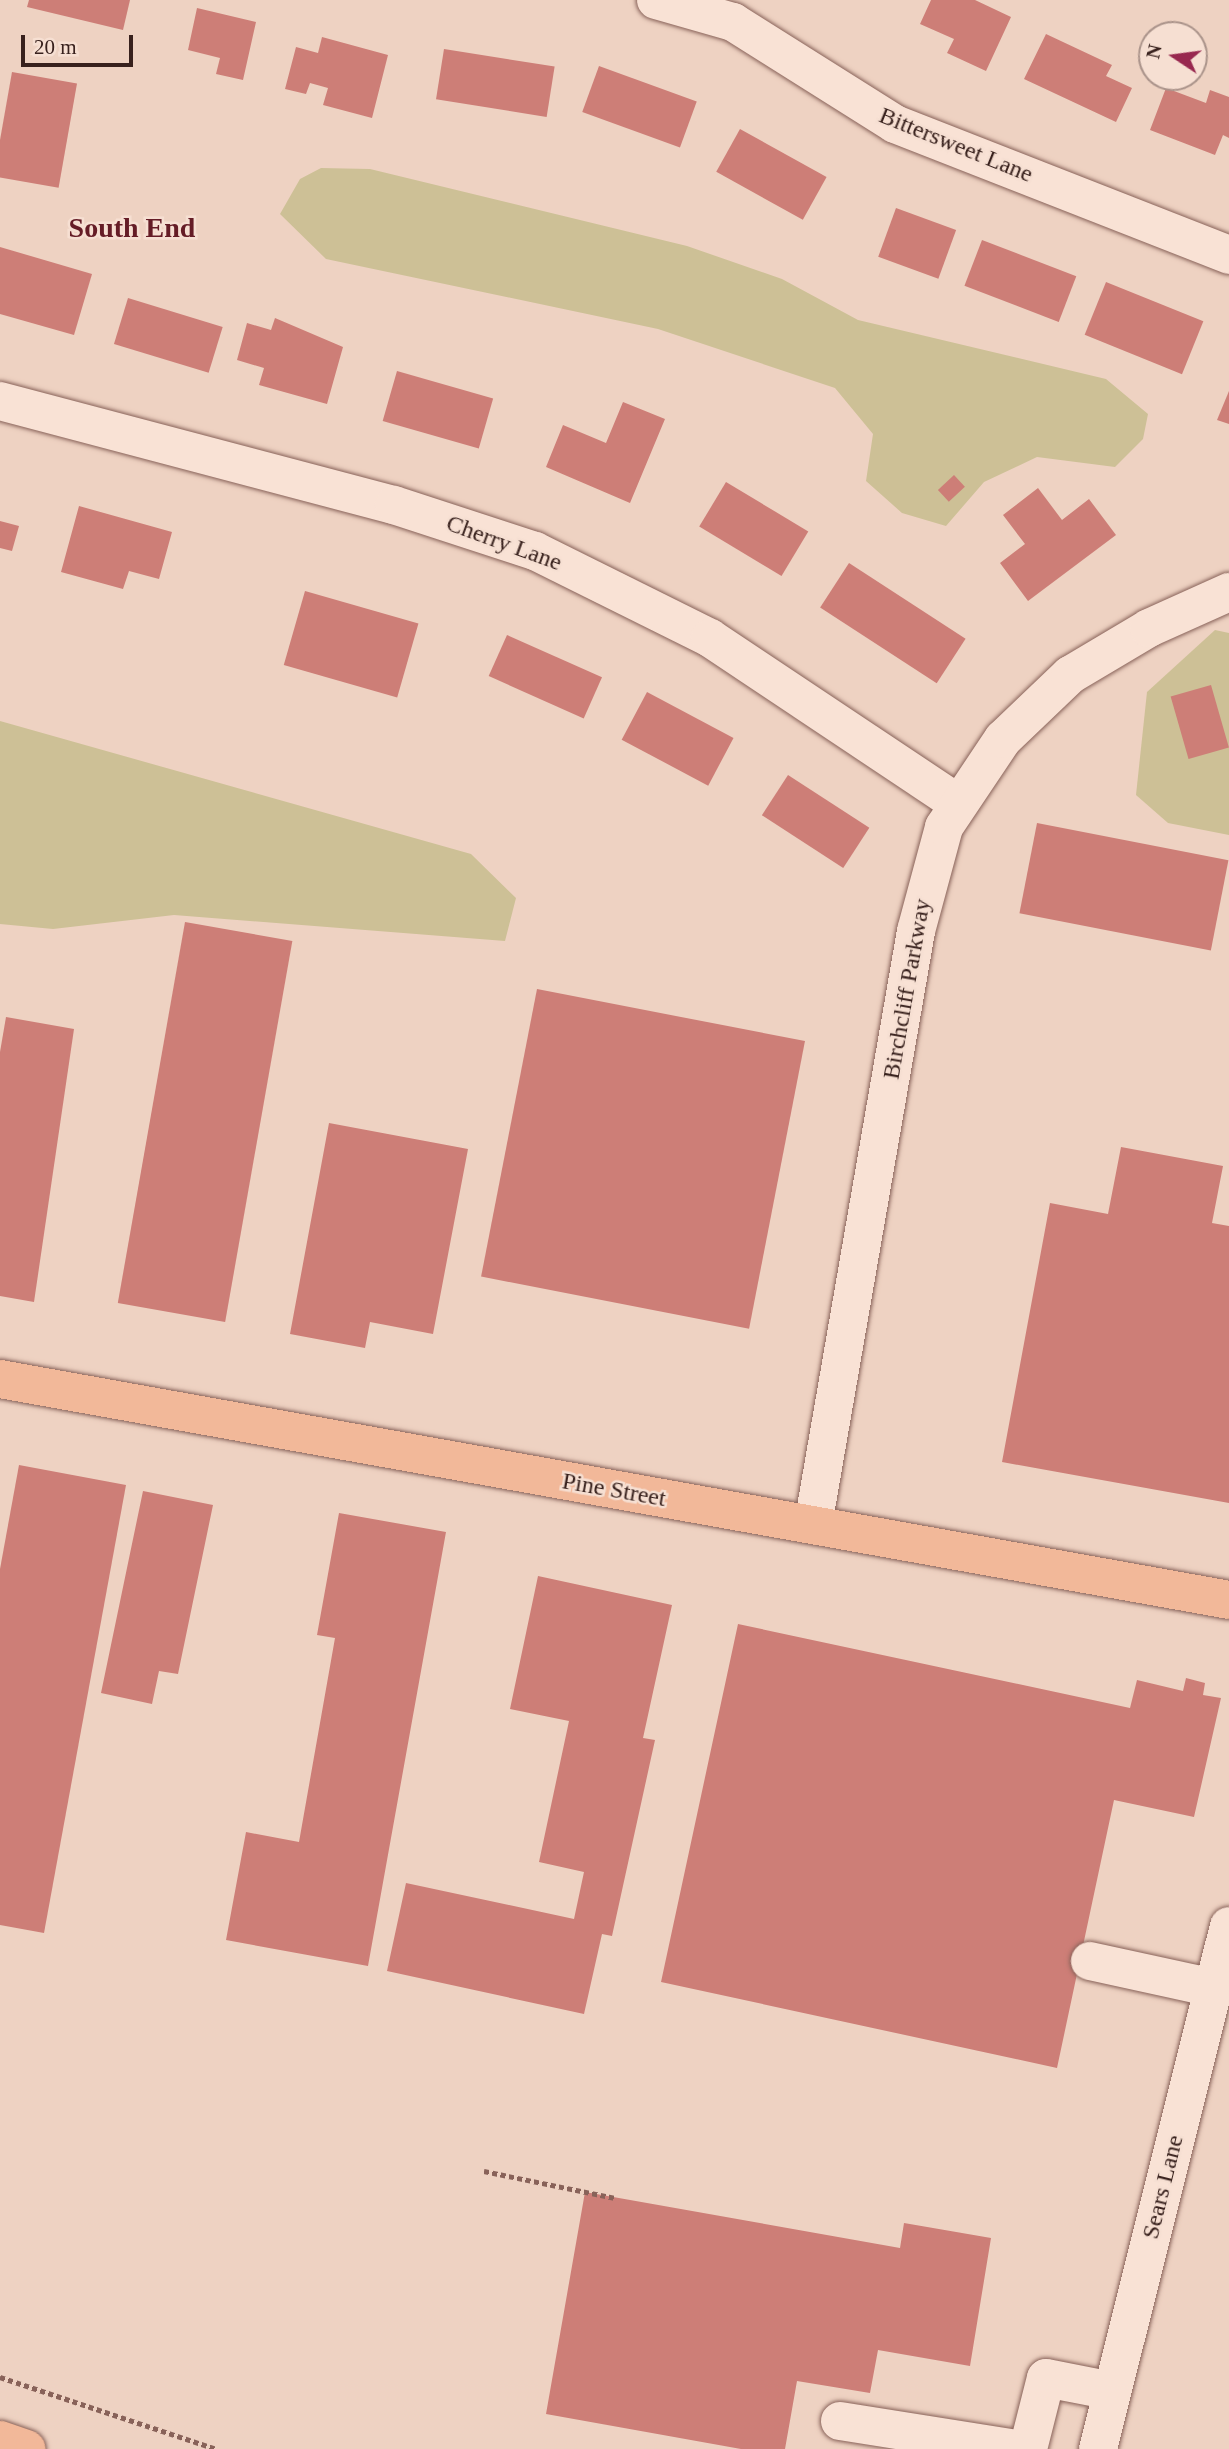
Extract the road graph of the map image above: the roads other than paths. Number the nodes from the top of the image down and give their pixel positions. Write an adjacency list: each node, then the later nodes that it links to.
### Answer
1 (656, 0): 2 (street, Bittersweet Lane)
2 (1229, 255)
3 (0, 401): 5 (street, Cherry Lane)
4 (1229, 592): 5 (street, Birchcliff Parkway)
5 (957, 803): 7 (street, Birchcliff Parkway)
6 (0, 1379): 7 (main road, Pine Street)
7 (813, 1525): 8 (main road, Pine Street)
8 (1229, 1600)
9 (1229, 1926): 11 (street, Sears Lane)
10 (1090, 1961): 11 (street)
11 (1214, 1988): 12 (street, Sears Lane)
12 (1112, 2391): 17 (street); 18 (street, Sears Lane)
13 (840, 2421): 16 (street)
14 (0, 2440): 15 (main road)
15 (26, 2449)
16 (1017, 2449)
17 (1028, 2449)
18 (1098, 2449)

